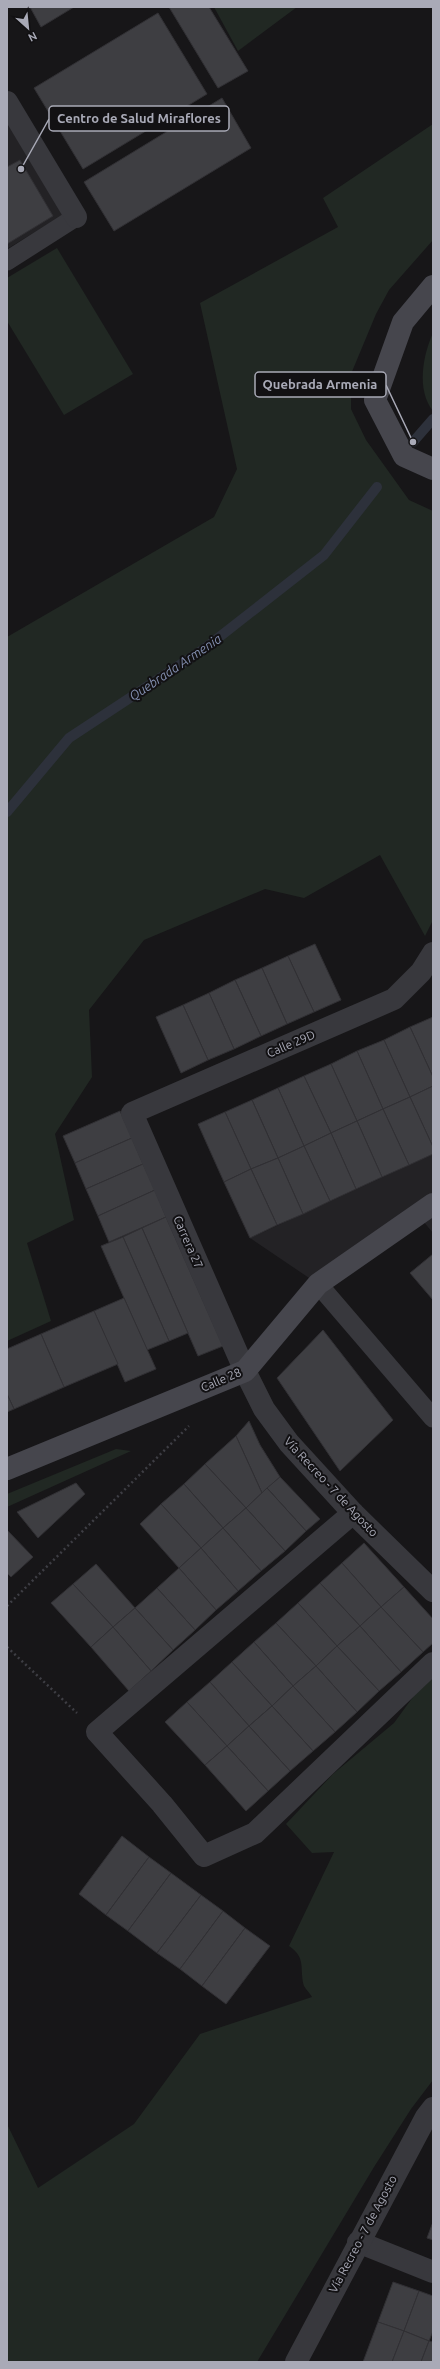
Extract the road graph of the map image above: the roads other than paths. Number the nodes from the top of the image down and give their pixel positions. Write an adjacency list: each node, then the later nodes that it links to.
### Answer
1 (7, 102): 2 (street)
2 (76, 218): 3 (lane)
3 (7, 260)
4 (433, 286): 5 (street)
5 (433, 469)
6 (433, 952): 7 (street, Calle 29D)
7 (132, 1113): 10 (street, Carrera 27)
8 (433, 1204): 9 (street, Calle 28)
9 (318, 1284): 10 (street, Calle 28); 11 (lane)
10 (245, 1371): 12 (street, Calle 28); 13 (street, Vía Recreo - 7 de Agosto)
11 (433, 1418)
12 (7, 1469)
13 (353, 1513): 14 (street, Vía Recreo - 7 de Agosto); 15 (street)
14 (428, 1578)
15 (433, 1663)
16 (431, 2115): 17 (street, Vía Recreo - 7 de Agosto)
17 (358, 2242): 18 (street); 19 (street, Vía Recreo - 7 de Agosto)
18 (433, 2272)
19 (297, 2362)

